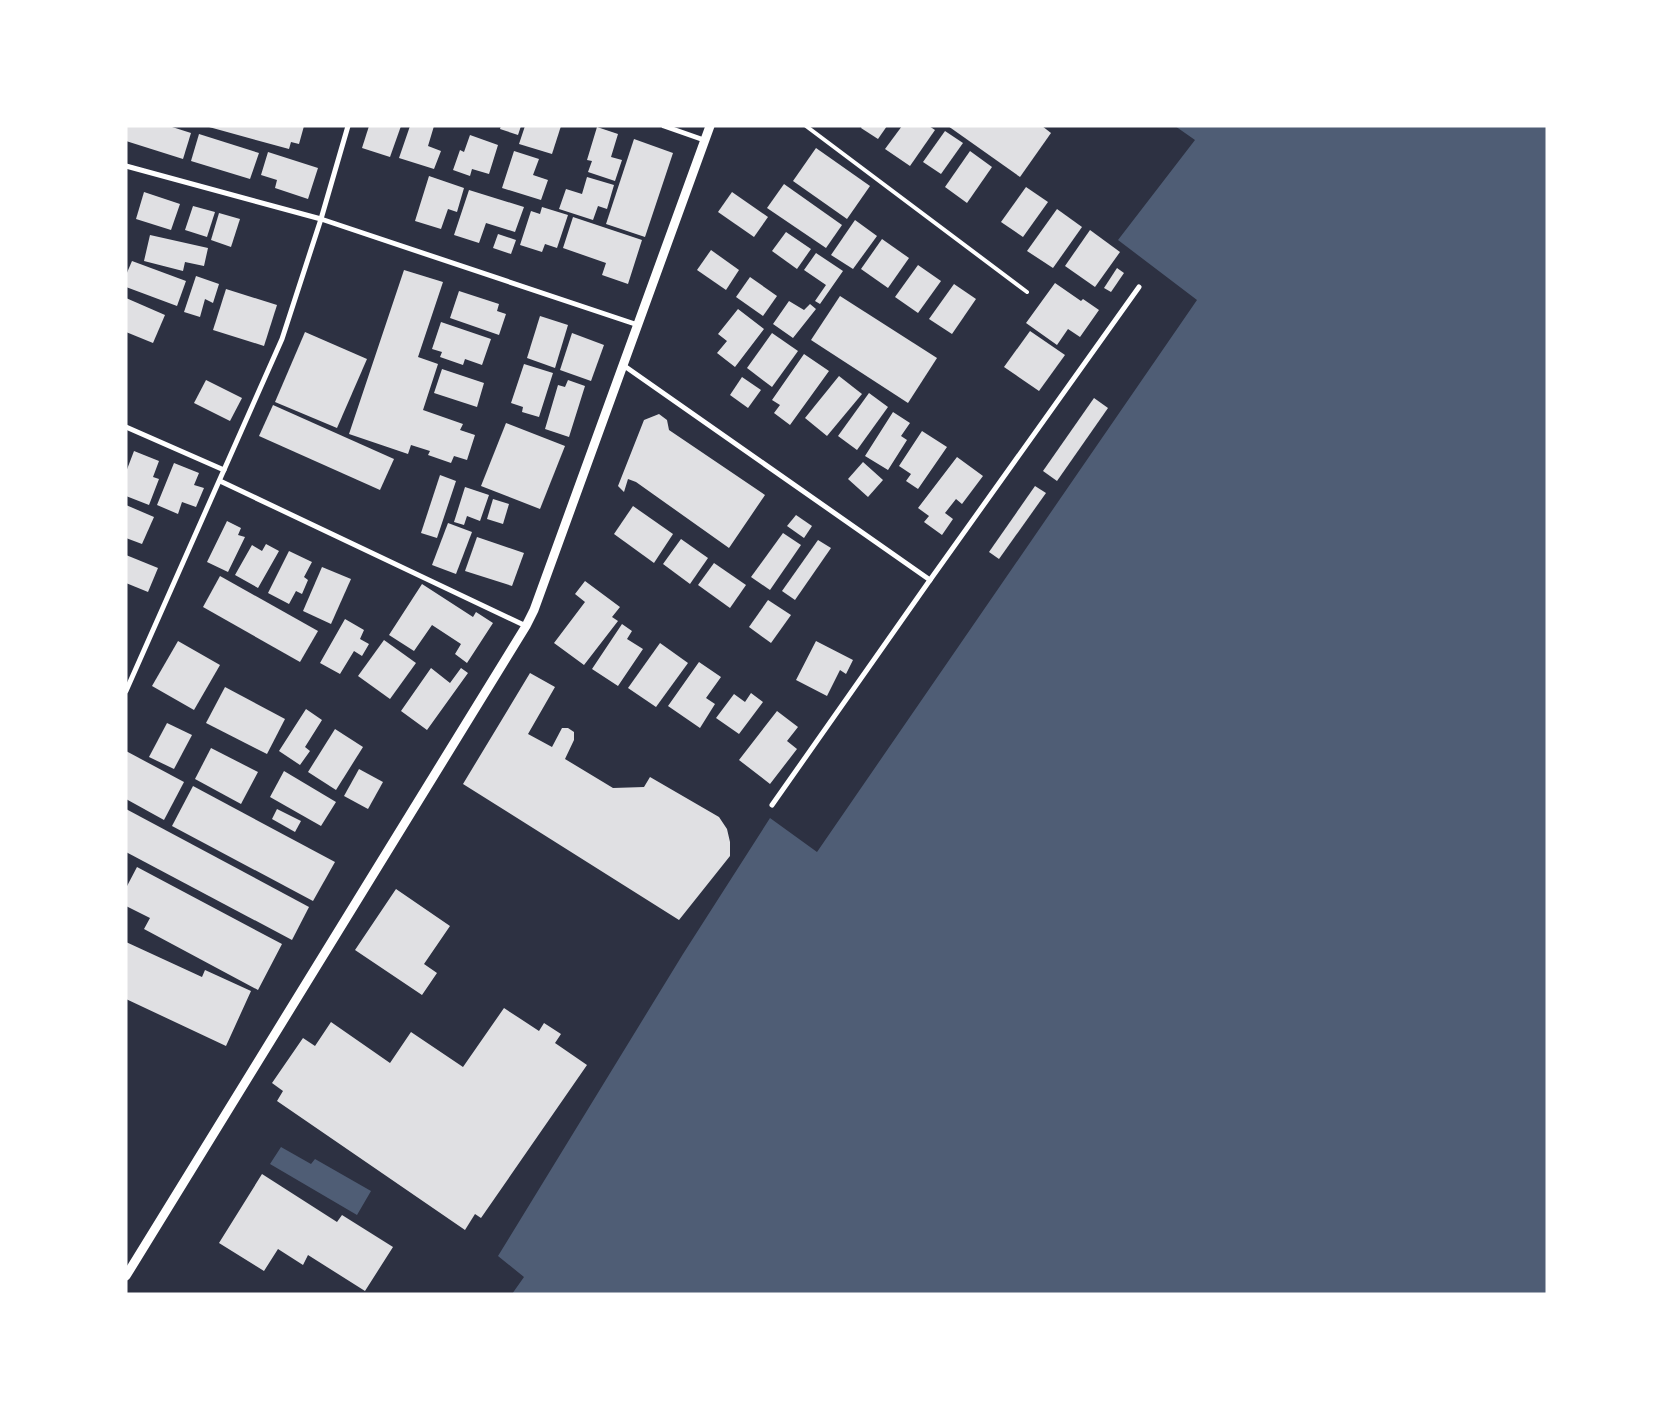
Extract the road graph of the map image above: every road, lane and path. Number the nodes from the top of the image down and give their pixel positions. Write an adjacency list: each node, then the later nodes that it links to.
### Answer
1 (348, 126): 7 (street)
2 (664, 126): 5 (street)
3 (710, 126): 5 (street)
4 (806, 126): 9 (lane)
5 (704, 140): 10 (street)
6 (126, 166): 7 (street)
7 (321, 218): 10 (street); 13 (street)
8 (1139, 287): 15 (street)
9 (1027, 292)
10 (638, 325): 11 (street)
11 (623, 366): 15 (street); 16 (street)
12 (126, 427): 13 (street)
13 (224, 470): 14 (street)
14 (220, 481): 16 (street); 17 (street)
15 (930, 580): 18 (street)
16 (526, 626): 19 (street)
17 (126, 691)
18 (772, 805)
19 (126, 1276)

